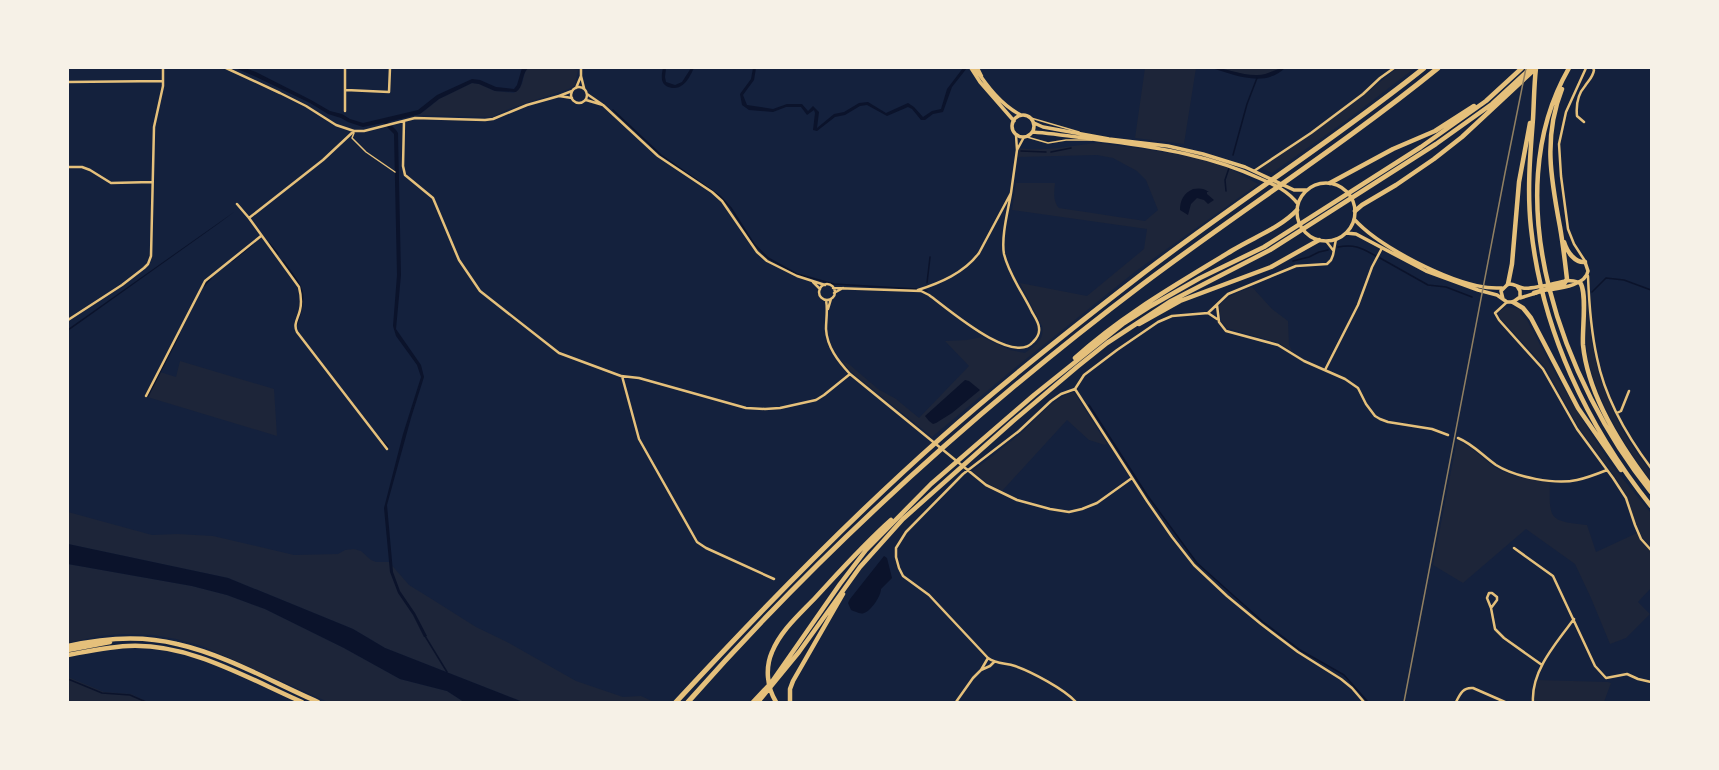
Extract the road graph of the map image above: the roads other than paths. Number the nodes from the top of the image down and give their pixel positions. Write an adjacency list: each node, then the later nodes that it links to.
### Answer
1 (163, 68): 19 (street)
2 (226, 68): 40 (street)
3 (345, 68): 26 (street)
4 (390, 68): 26 (street)
5 (581, 68): 18 (street)
6 (971, 68): 37 (main road)
7 (975, 68): 22 (main road)
8 (978, 68): 22 (street)
9 (1394, 68): 48 (street)
10 (1424, 68): 131 (highway)
11 (1438, 68): 132 (highway)
12 (1522, 68): 21 (highway)
13 (1531, 68): 23 (highway)
14 (1536, 68): 23 (highway); 74 (highway); 112 (highway)
15 (1571, 68): 60 (highway); 111 (highway)
16 (1586, 68): 68 (street)
17 (1593, 68): 38 (street)
18 (581, 76): 24 (street); 25 (street)
19 (163, 81): 20 (street); 50 (street)
20 (68, 82)
21 (1507, 83): 51 (highway); 99 (highway)
22 (987, 85): 34 (main road)
23 (1514, 87): 57 (highway); 93 (highway)
24 (576, 88): 25 (street); 27 (street)
25 (584, 89): 28 (street)
26 (346, 90): 33 (street)
27 (573, 90): 29 (street); 30 (street)
28 (587, 94): 31 (street); 32 (street)
29 (558, 96): 30 (street); 36 (street)
30 (572, 98): 31 (street)
31 (586, 100): 32 (street)
32 (603, 105): 71 (street)
33 (345, 111)
34 (1020, 116): 35 (main road); 37 (main road)
35 (1031, 118): 39 (main road); 42 (lane)
36 (404, 121): 40 (street); 96 (street)
37 (1014, 121): 43 (main road)
38 (1584, 122)
39 (1034, 123): 41 (main road); 42 (main road)
40 (354, 131): 49 (lane); 58 (street)
41 (1033, 132): 44 (main road); 45 (main road)
42 (1082, 133): 48 (main road)
43 (1016, 134): 44 (main road); 46 (street)
44 (1025, 137): 45 (lane); 46 (street)
45 (1103, 141): 55 (main road)
46 (1017, 150): 53 (street)
47 (68, 167): 50 (street)
48 (1254, 171): 52 (main road)
49 (395, 172)
50 (152, 182): 92 (street)
51 (1330, 183): 52 (main road); 57 (main road)
52 (1307, 190): 55 (main road)
53 (1010, 193): 81 (street); 81 (street)
54 (237, 204): 58 (street)
55 (1298, 204): 56 (main road)
56 (1297, 210): 64 (main road); 99 (highway)
57 (1355, 211): 59 (main road)
58 (249, 218): 62 (street)
59 (1354, 219): 61 (main road); 79 (main road)
60 (1560, 229): 68 (highway); 72 (highway)
61 (1346, 233): 63 (main road); 66 (main road)
62 (261, 236): 100 (street); 104 (street)
63 (1336, 239): 65 (main road); 67 (street)
64 (1319, 240): 65 (main road); 93 (highway)
65 (1326, 241): 67 (street)
66 (1383, 247): 86 (main road); 94 (street)
67 (1333, 250): 88 (street)
68 (1585, 262): 69 (main road)
69 (1588, 271): 70 (main road); 73 (main road)
70 (1588, 276): 73 (main road); 101 (street)
71 (811, 280): 75 (street); 80 (street)
72 (1566, 281): 73 (main road); 76 (main road); 83 (highway)
73 (1578, 283): 83 (main road); 110 (highway)
74 (1508, 284): 76 (main road); 79 (main road)
75 (824, 285): 78 (street); 80 (street)
76 (1517, 286): 87 (main road)
77 (845, 287): 78 (street); 81 (street); 82 (street)
78 (833, 288): 82 (street)
79 (1502, 288): 86 (main road)
80 (820, 289): 85 (street)
81 (917, 291)
82 (834, 293): 84 (street)
83 (1534, 293): 87 (main road)
84 (832, 298): 85 (street); 89 (street)
85 (826, 300): 89 (street)
86 (1505, 301): 87 (main road); 106 (street)
87 (1516, 301): 112 (highway)
88 (1217, 304): 90 (street); 91 (street)
89 (828, 312): 95 (street)
90 (1208, 313): 91 (street); 97 (street)
91 (1217, 318): 94 (street)
92 (69, 320)
93 (1107, 343): 109 (highway)
94 (1325, 370): 102 (street)
95 (850, 374): 96 (street); 107 (street)
96 (621, 376): 116 (street)
97 (1075, 389): 107 (street); 122 (street)
98 (1629, 391): 101 (street)
99 (1034, 395): 108 (highway)
100 (146, 396)
101 (1617, 413): 105 (street)
102 (1448, 435)
103 (1458, 438): 106 (street)
104 (387, 448)
105 (1651, 468)
106 (1607, 470): 115 (street)
107 (1132, 478): 139 (street)
108 (932, 484): 127 (highway); 135 (highway)
109 (942, 484): 127 (highway); 136 (highway)
110 (1651, 486)
111 (1651, 492)
112 (1645, 499): 113 (highway)
113 (1651, 506)
114 (1514, 548): 118 (street)
115 (1651, 550)
116 (774, 579)
117 (1491, 608): 117 (street); 124 (street)
118 (1574, 619): 124 (street); 126 (street)
119 (138, 639): 120 (highway); 120 (highway); 130 (highway)
120 (68, 648)
121 (68, 656): 129 (highway)
122 (988, 658): 123 (street); 125 (street)
123 (994, 662): 125 (street); 138 (street)
124 (1542, 666): 142 (street)
125 (981, 670): 137 (street)
126 (1651, 682)
127 (771, 684): 128 (highway)
128 (766, 691): 133 (highway); 134 (highway)
129 (302, 702)
130 (318, 702)
131 (676, 702)
132 (688, 702)
133 (753, 702)
134 (758, 702)
135 (776, 702)
136 (790, 702)
137 (956, 702)
138 (1076, 702)
139 (1364, 702)
140 (1456, 702): 141 (street)
141 (1506, 702)
142 (1533, 702)

